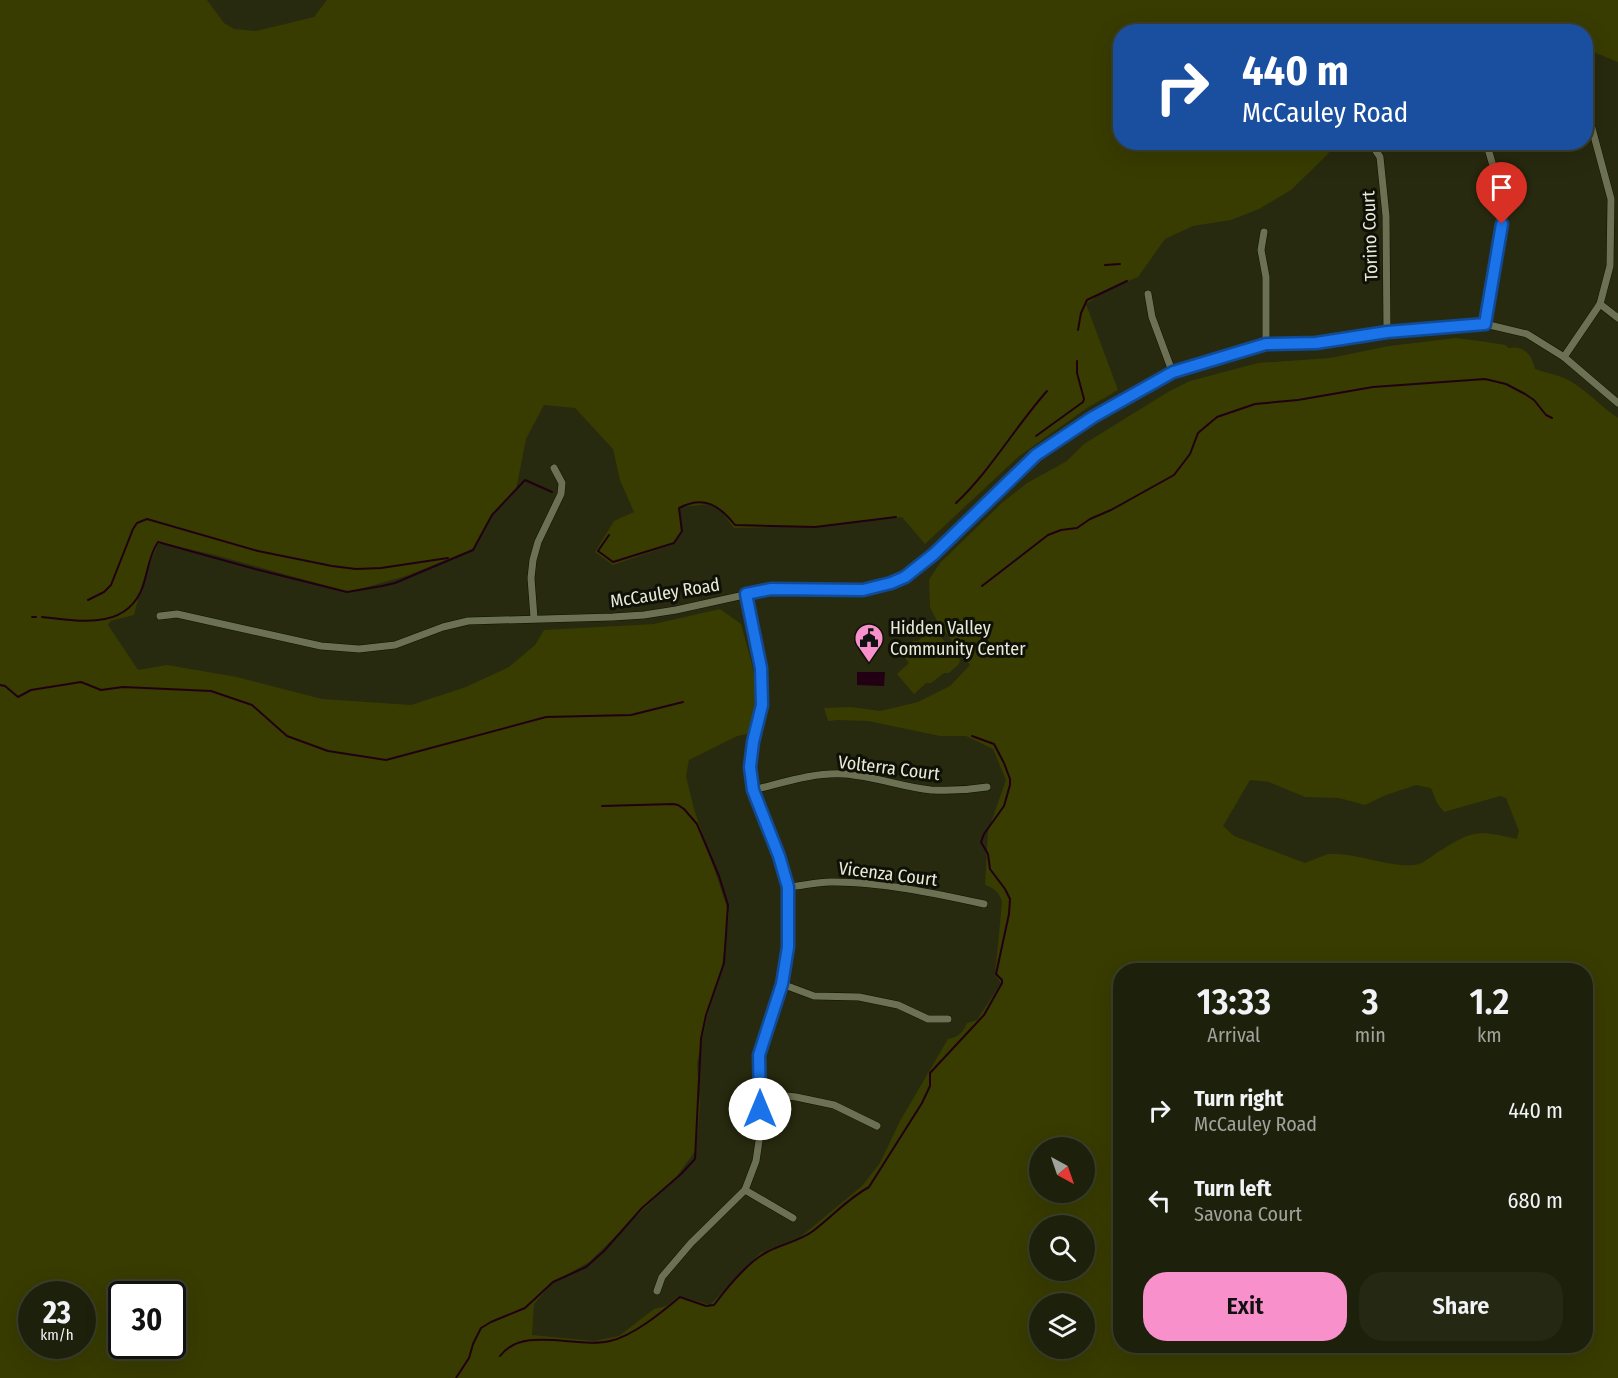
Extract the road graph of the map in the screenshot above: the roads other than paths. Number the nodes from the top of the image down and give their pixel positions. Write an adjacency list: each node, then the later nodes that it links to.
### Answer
1 (1593, 132): 6 (street)
2 (1375, 150): 9 (street, Torino Court)
3 (1488, 150): 8 (street)
4 (1264, 232): 10 (street)
5 (1148, 294): 12 (street)
6 (1600, 304): 7 (street); 11 (street)
7 (1618, 318)
8 (1485, 324): 9 (street, McCauley Road); 11 (street, McCauley Road)
9 (1387, 332): 10 (street, McCauley Road)
10 (1266, 344): 12 (street, McCauley Road)
11 (1564, 357): 13 (street, McCauley Road)
12 (1173, 372): 15 (street, McCauley Road)
13 (1618, 403)
14 (554, 468): 17 (street)
15 (746, 594): 17 (street, McCauley Road); 19 (street)
16 (160, 616): 17 (street, McCauley Road)
17 (534, 618)
18 (987, 787): 19 (street, Volterra Court)
19 (753, 790): 20 (street)
20 (788, 887): 21 (street, Vicenza Court); 22 (street)
21 (984, 904)
22 (782, 984): 23 (street); 24 (street)
23 (948, 1019)
24 (760, 1093): 25 (street); 26 (street)
25 (877, 1126)
26 (745, 1190): 27 (street); 28 (street)
27 (793, 1218)
28 (657, 1291)

